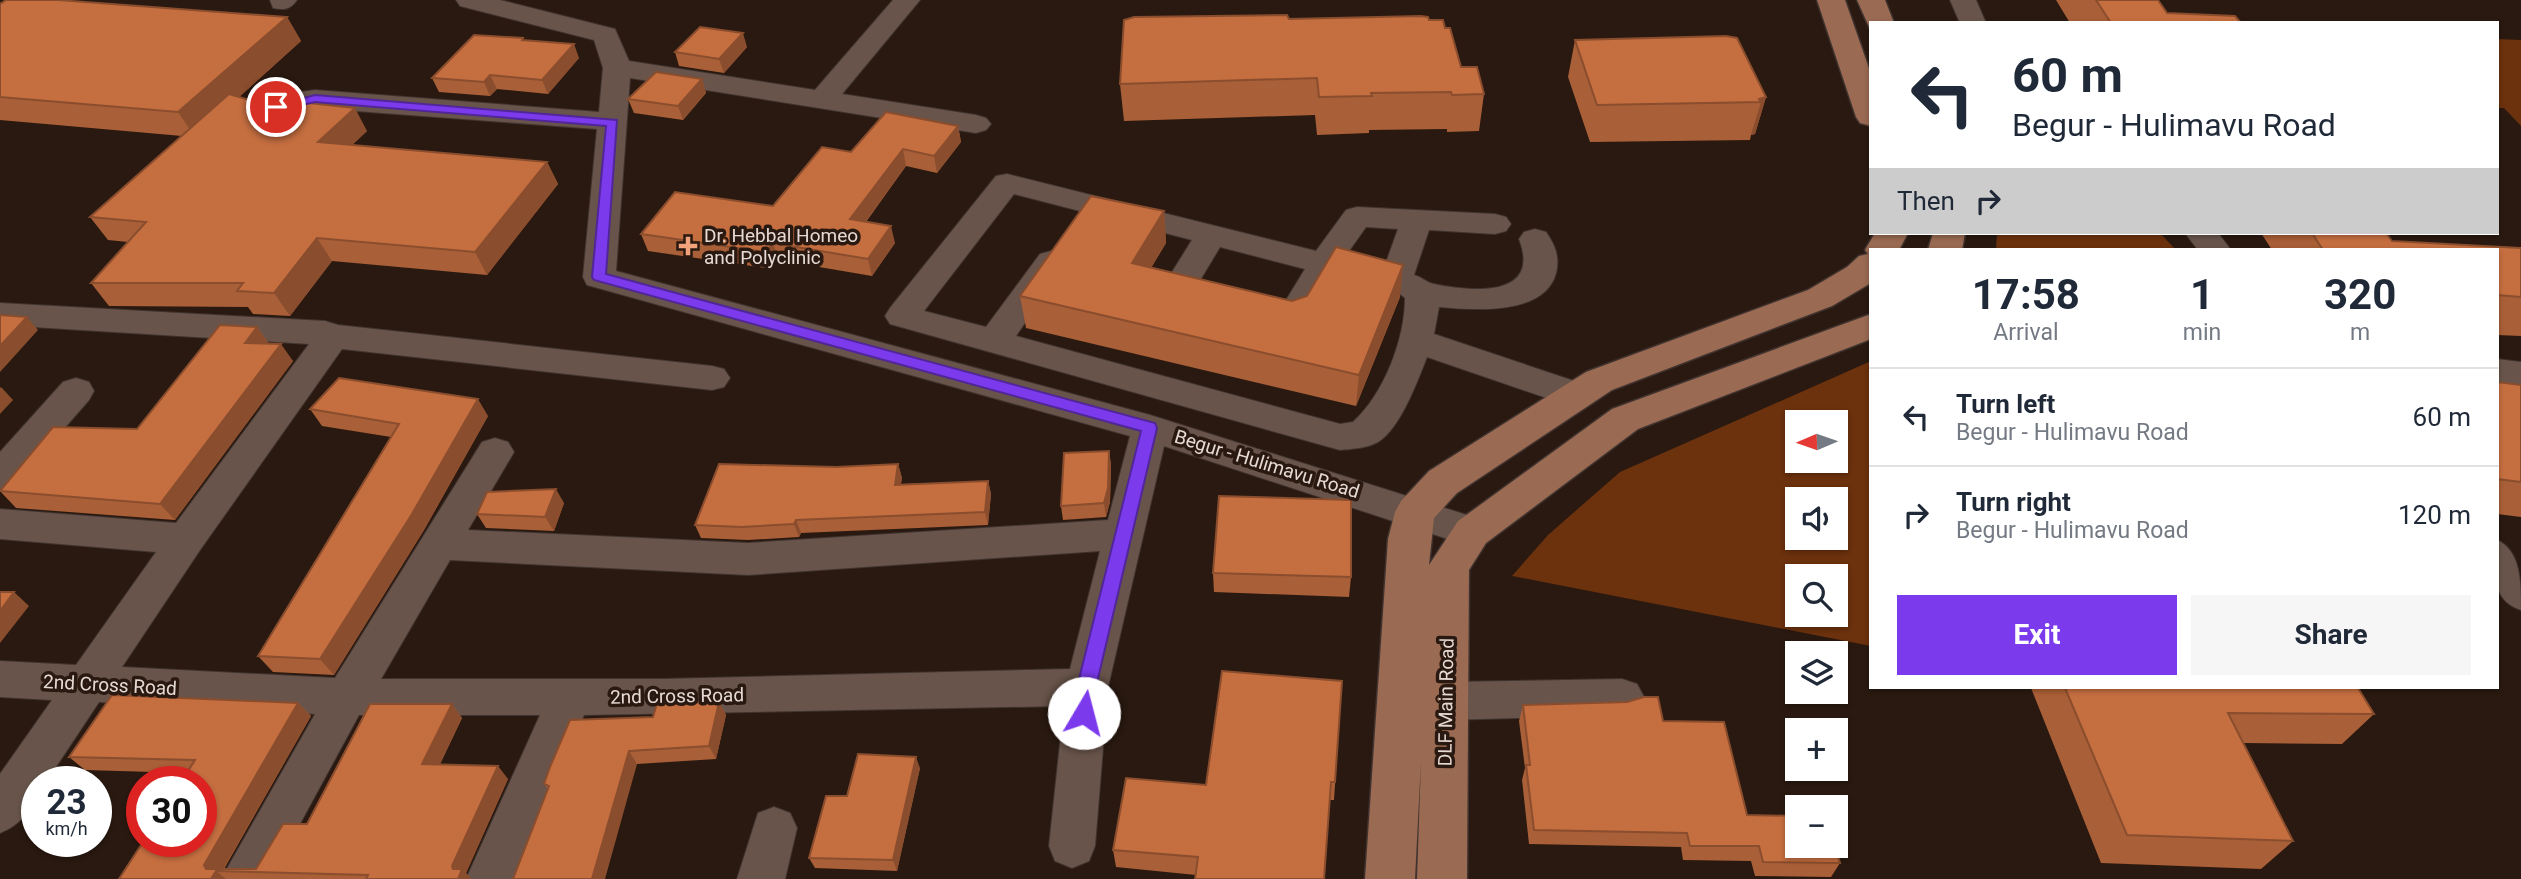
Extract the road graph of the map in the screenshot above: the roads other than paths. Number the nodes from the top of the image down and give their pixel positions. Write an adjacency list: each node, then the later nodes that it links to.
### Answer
1 (469, 0): 8 (street, Begur - Hulimavu Road)
2 (907, 0): 9 (street)
3 (1830, 0): 10 (main road)
4 (1871, 0): 6 (main road)
5 (1963, 0): 7 (street)
6 (1879, 21)
7 (1972, 21)
8 (617, 68): 9 (street); 12 (street, Begur - Hulimavu Road)
9 (822, 100): 13 (street)
10 (1869, 111)
11 (263, 112): 12 (street)
12 (613, 122): 33 (street, Begur - Hulimavu Road)
13 (976, 124)
14 (1093, 203): 17 (street); 26 (street); 26 (street)
15 (1417, 220): 16 (street); 19 (street); 21 (street)
16 (1495, 224)
17 (1210, 236): 19 (street); 19 (street)
18 (1535, 239): 21 (street)
19 (1325, 262): 21 (street)
20 (1869, 266): 22 (main road)
21 (1409, 288): 27 (street)
22 (1820, 298): 24 (main road); 32 (main road)
23 (0, 314): 25 (street)
24 (1868, 327): 38 (main road, DLF Main Road)
25 (329, 336): 30 (street); 40 (street)
26 (995, 340): 27 (street)
27 (1411, 352): 32 (street)
28 (2499, 372): 29 (street)
29 (2521, 373)
30 (712, 378)
31 (76, 391): 35 (street)
32 (1570, 400): 36 (main road)
33 (1150, 428): 36 (street, Begur - Hulimavu Road); 39 (street)
34 (495, 452): 41 (street)
35 (0, 477)
36 (1415, 512): 38 (street, Begur - Hulimavu Road); 57 (main road)
37 (0, 524): 40 (street)
38 (1472, 532): 50 (main road, DLF Main Road)
39 (1124, 534): 41 (street); 46 (street)
40 (186, 539): 45 (street)
41 (438, 544): 47 (street)
42 (2499, 559): 43 (street)
43 (2521, 594)
44 (0, 679): 45 (street, 2nd Cross Road)
45 (88, 684): 47 (street, 2nd Cross Road); 51 (street)
46 (1087, 687): 48 (street, 2nd Cross Road); 53 (street)
47 (348, 697): 48 (street, 2nd Cross Road); 54 (street)
48 (570, 697): 55 (street)
49 (1622, 697): 50 (street)
50 (1446, 701): 58 (main road, DLF Main Road)
51 (0, 812)
52 (774, 828): 56 (street)
53 (1072, 846)
54 (245, 879)
55 (491, 879)
56 (761, 879)
57 (1390, 879)
58 (1442, 879)

